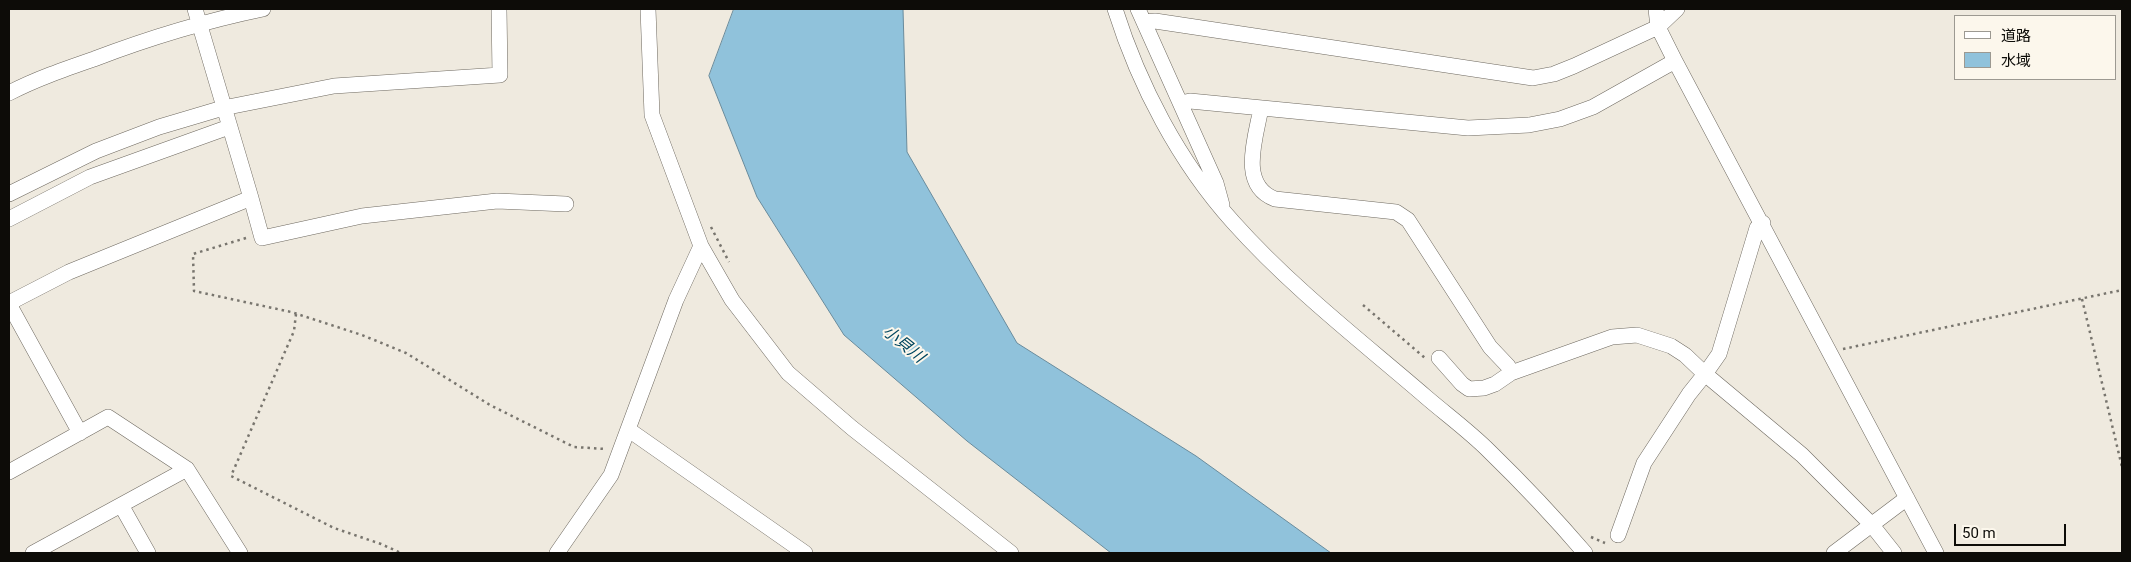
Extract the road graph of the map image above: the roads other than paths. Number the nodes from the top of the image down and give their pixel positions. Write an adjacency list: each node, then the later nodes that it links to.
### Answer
1 (263, 9): 7 (street)
2 (499, 9): 13 (street)
3 (648, 9): 22 (street)
4 (1115, 9): 19 (street)
5 (1656, 9): 9 (street)
6 (1677, 9): 9 (street)
7 (197, 16): 11 (street); 13 (street)
8 (1146, 17): 9 (street); 12 (street)
9 (1658, 27): 10 (street)
10 (1675, 61): 14 (street); 21 (street)
11 (9, 93)
12 (1186, 102): 14 (street); 19 (street)
13 (223, 108): 15 (street); 16 (street)
14 (1262, 108): 25 (street)
15 (229, 128): 17 (street); 20 (street)
16 (9, 194)
17 (251, 198): 18 (street); 23 (street)
18 (566, 204)
19 (1223, 209): 41 (street)
20 (9, 219)
21 (1763, 224): 26 (street); 31 (street)
22 (701, 246): 27 (street); 40 (street)
23 (9, 303): 28 (street)
24 (1439, 358): 25 (street)
25 (1511, 373): 26 (street)
26 (1705, 374): 33 (street); 34 (street)
27 (629, 430): 36 (street); 39 (street)
28 (80, 433): 29 (street); 30 (street)
29 (186, 469): 32 (street); 38 (street)
30 (9, 472)
31 (1907, 498): 33 (street); 44 (street)
32 (121, 505): 35 (street); 37 (street)
33 (1871, 524): 42 (street); 43 (street)
34 (1618, 535)
35 (41, 551)
36 (560, 552)
37 (148, 553)
38 (240, 553)
39 (805, 553)
40 (1010, 553)
41 (1585, 553)
42 (1834, 553)
43 (1894, 553)
44 (1936, 553)

